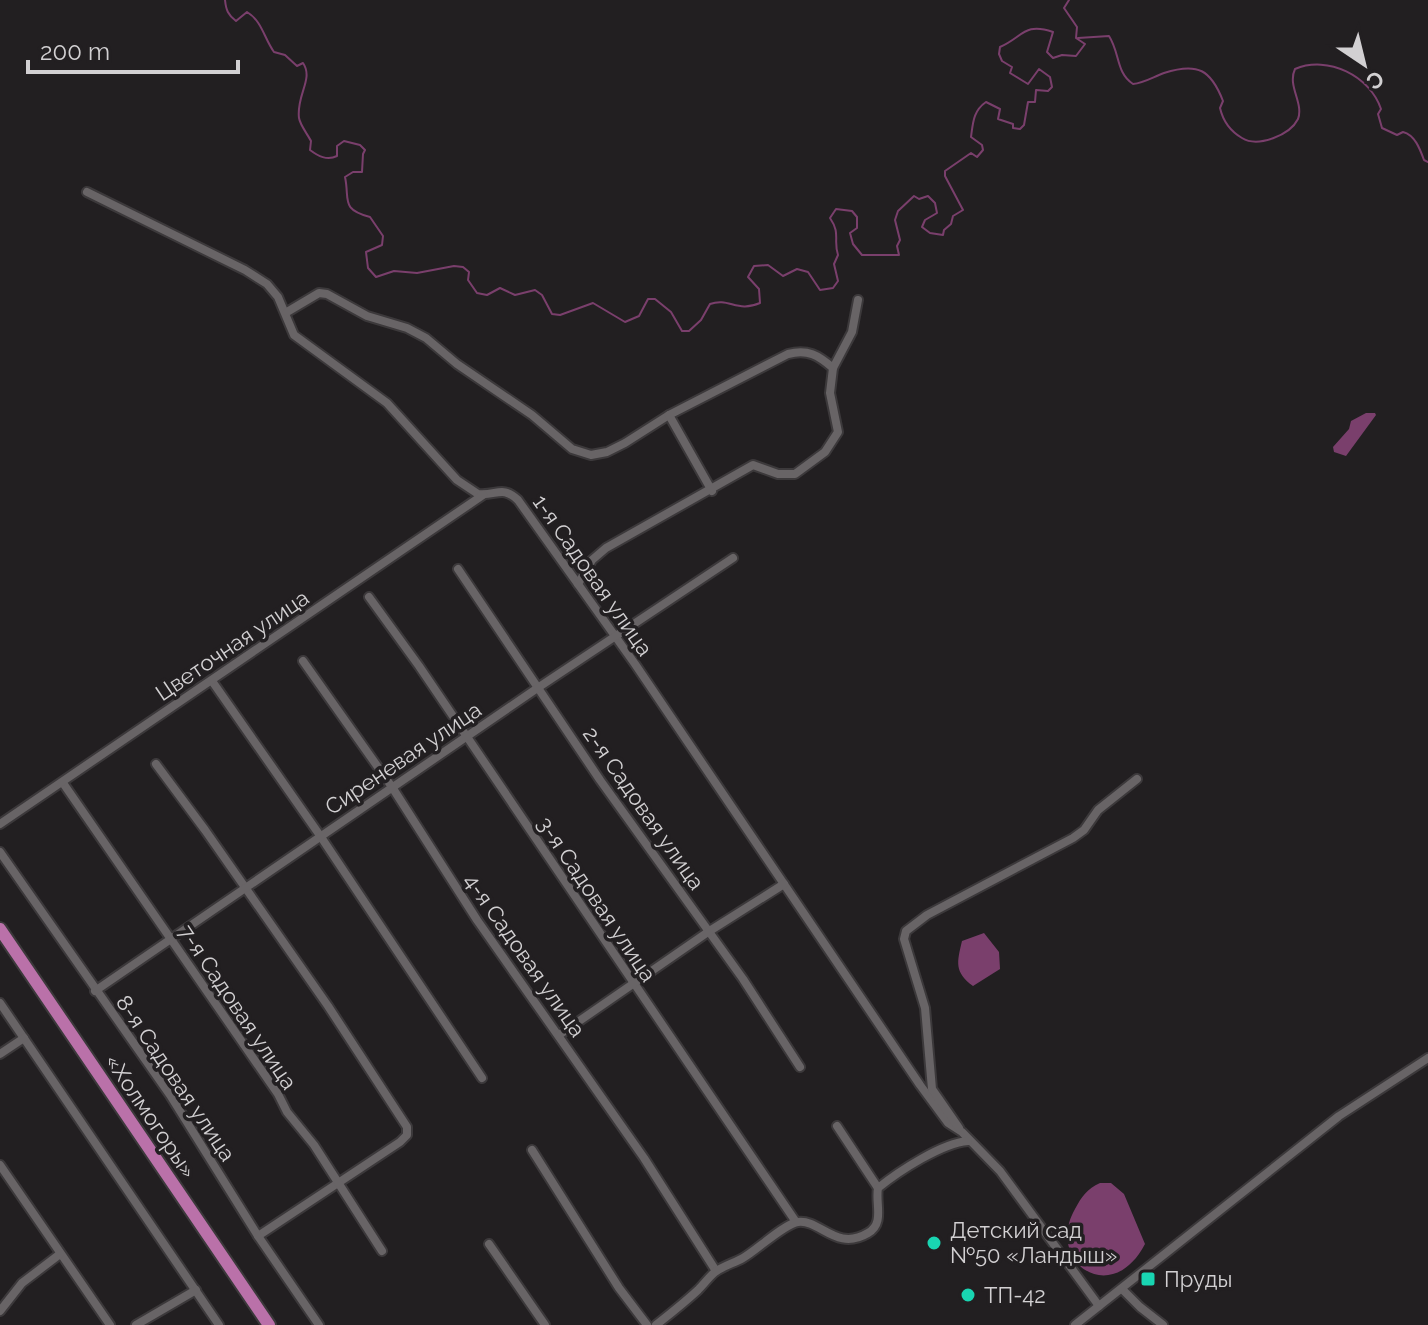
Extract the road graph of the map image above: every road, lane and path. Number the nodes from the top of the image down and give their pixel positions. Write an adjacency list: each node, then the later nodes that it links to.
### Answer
1 (87, 192): 3 (street, 1-я Садовая улица)
2 (858, 300): 4 (street)
3 (287, 312): 5 (street); 7 (street, 1-я Садовая улица)
4 (833, 368): 5 (street); 6 (street)
5 (669, 415): 6 (street)
6 (712, 491): 10 (street)
7 (484, 495): 10 (street, 1-я Садовая улица); 14 (street, Цветочная улица)
8 (733, 558): 12 (street, Сиреневая улица)
9 (458, 569): 15 (street, 2-я Садовая улица)
10 (578, 584): 12 (street, 1-я Садовая улица)
11 (369, 597): 16 (street, 3-я Садовая улица)
12 (615, 638): 15 (street, Сиреневая улица); 24 (street, 1-я Садовая улица)
13 (303, 661): 20 (street, 4-я Садовая улица)
14 (212, 681): 19 (street, Цветочная улица); 22 (street)
15 (539, 687): 16 (street, Сиреневая улица); 27 (street, 2-я Садовая улица)
16 (465, 737): 20 (street, Сиреневая улица); 29 (street, 3-я Садовая улица)
17 (156, 764): 25 (street)
18 (1137, 779): 38 (street)
19 (63, 783): 21 (street, Цветочная улица); 28 (street, 7-я Садовая улица)
20 (392, 787): 22 (street, Сиреневая улица); 32 (street, 4-я Садовая улица)
21 (0, 824)
22 (321, 837): 25 (street, Сиреневая улица); 37 (street)
23 (0, 852): 30 (street, 8-я Садовая улица)
24 (784, 884): 27 (street); 38 (street, 1-я Садовая улица)
25 (245, 888): 28 (street, Сиреневая улица); 43 (street)
26 (0, 929): 58 (highway, «Холмогоры»)
27 (708, 932): 29 (street); 36 (street, 2-я Садовая улица)
28 (170, 939): 30 (street, Сиреневая улица); 43 (street, 7-я Садовая улица)
29 (633, 984): 32 (street); 45 (street, 3-я Садовая улица)
30 (95, 991): 46 (street, 8-я Садовая улица)
31 (0, 1003): 33 (street)
32 (559, 1035): 50 (street, 4-я Садовая улица)
33 (24, 1038): 34 (street); 52 (street)
34 (0, 1054)
35 (1428, 1058): 51 (street)
36 (800, 1067)
37 (482, 1078)
38 (925, 1087): 40 (street, 1-я Садовая улица)
39 (837, 1126): 44 (street)
40 (968, 1141): 44 (street); 53 (street, 1-я Садовая улица)
41 (532, 1150): 61 (street)
42 (2, 1171): 49 (street)
43 (338, 1185): 46 (street); 48 (street, 7-я Садовая улица)
44 (878, 1188): 45 (street)
45 (796, 1222): 50 (street)
46 (258, 1236): 59 (street, 8-я Садовая улица)
47 (489, 1244): 60 (street)
48 (382, 1251)
49 (60, 1254): 54 (street); 55 (street)
50 (716, 1271): 62 (street)
51 (1122, 1289): 53 (street); 64 (street)
52 (196, 1290): 56 (street); 57 (street)
53 (1099, 1306): 63 (street)
54 (0, 1311)
55 (110, 1325)
56 (136, 1325)
57 (219, 1325)
58 (269, 1325)
59 (319, 1325)
60 (545, 1325)
61 (647, 1325)
62 (656, 1325)
63 (1075, 1325)
64 (1163, 1325)

